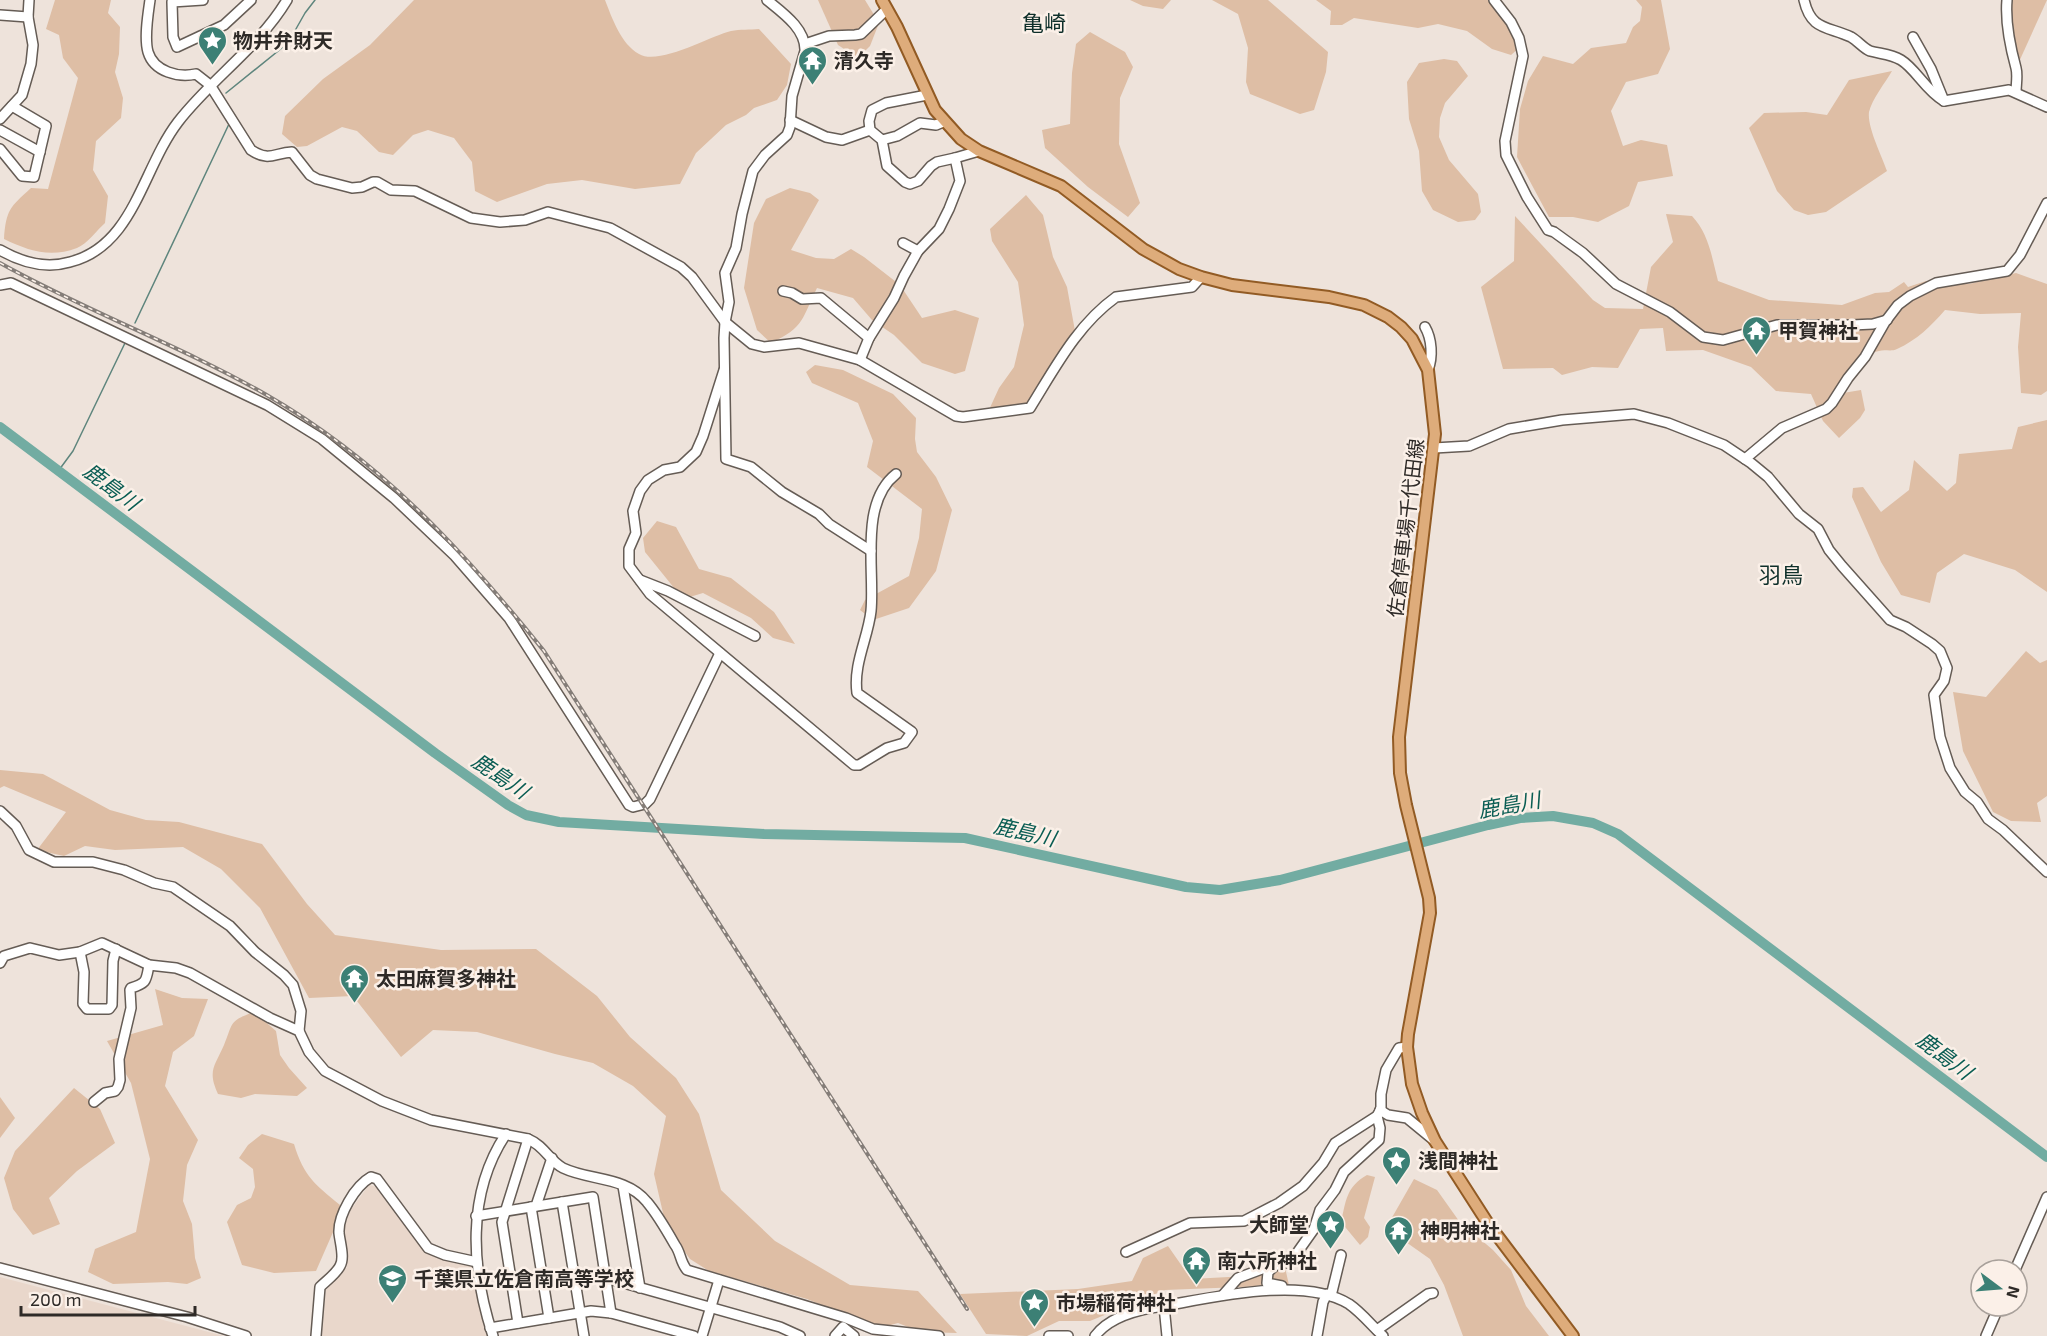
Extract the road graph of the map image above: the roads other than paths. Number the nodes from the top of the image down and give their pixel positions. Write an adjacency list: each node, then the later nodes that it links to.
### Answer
1 (29, 0): 12 (street)
2 (150, 0): 15 (street)
3 (203, 0): 4 (street)
4 (250, 0)
5 (287, 0): 15 (street)
6 (767, 0): 14 (street)
7 (1494, 0): 38 (street)
8 (1804, 0): 18 (street)
9 (2007, 0): 16 (street)
10 (885, 5): 14 (street); 17 (main road, 佐倉停車場千代田線)
11 (0, 15): 12 (street)
12 (28, 17): 19 (street)
13 (1913, 37): 18 (street)
14 (805, 44): 22 (street)
15 (210, 85): 33 (street); 39 (street)
16 (2016, 92): 18 (street); 20 (street)
17 (927, 95): 23 (main road, 佐倉停車場千代田線); 25 (street)
18 (1944, 101)
19 (12, 106): 21 (street); 29 (street)
20 (2047, 107)
21 (0, 119)
22 (790, 120): 25 (street); 39 (street)
23 (943, 122): 26 (street); 28 (main road, 佐倉停車場千代田線)
24 (0, 130): 29 (street)
25 (870, 130): 26 (street)
26 (882, 140): 30 (street)
27 (0, 149): 29 (street)
28 (979, 151): 30 (street); 35 (main road, 佐倉停車場千代田線)
29 (40, 152)
30 (955, 158): 34 (street)
31 (2047, 203): 38 (street)
32 (903, 243): 34 (street)
33 (0, 249)
34 (918, 251): 41 (street)
35 (1201, 278): 42 (street); 44 (main road, 佐倉停車場千代田線)
36 (0, 285): 51 (street)
37 (783, 291): 41 (street)
38 (1887, 320): 46 (street)
39 (725, 321): 42 (street); 43 (street)
40 (1425, 327): 44 (street)
41 (869, 338): 42 (street)
42 (860, 360)
43 (724, 370): 48 (street); 49 (street)
44 (1428, 370): 45 (main road, 佐倉停車場千代田線)
45 (1434, 448): 46 (street); 59 (main road, 佐倉停車場千代田線)
46 (1745, 459): 53 (street)
47 (896, 474): 48 (street)
48 (871, 551): 51 (street)
49 (640, 580): 50 (street); 51 (street)
50 (755, 636)
51 (720, 652)
52 (0, 811): 58 (street)
53 (2047, 872)
54 (116, 949): 55 (street); 55 (street); 57 (street)
55 (80, 952): 56 (street)
56 (0, 963)
57 (148, 965): 58 (street); 60 (street)
58 (299, 1031): 62 (street)
59 (1407, 1047): 61 (street); 64 (main road, 佐倉停車場千代田線)
60 (94, 1102)
61 (1378, 1113): 64 (street); 72 (street); 76 (street)
62 (506, 1135): 63 (street); 71 (street)
63 (528, 1139): 65 (street); 70 (street)
64 (1435, 1141): 109 (main road, 佐倉停車場千代田線)
65 (552, 1158): 66 (street); 69 (street)
66 (623, 1186): 79 (street); 80 (street)
67 (2046, 1198): 74 (street)
68 (562, 1202): 69 (street); 78 (street); 87 (street)
69 (533, 1207): 70 (street); 89 (street)
70 (505, 1212): 71 (street); 91 (street)
71 (476, 1216): 75 (street)
72 (1126, 1252)
73 (1341, 1255): 84 (street)
74 (2020, 1258)
75 (477, 1262): 92 (street); 96 (street)
76 (1287, 1263): 81 (street); 83 (street)
77 (0, 1268): 95 (street)
78 (606, 1278): 80 (street); 88 (street)
79 (719, 1280): 86 (street); 93 (street)
80 (639, 1288): 86 (street)
81 (1302, 1290): 83 (street); 84 (street)
82 (1433, 1293): 94 (street)
83 (1223, 1295): 85 (street)
84 (1329, 1295): 94 (street); 108 (street)
85 (1164, 1306): 106 (street); 107 (street)
86 (711, 1308): 99 (street); 100 (street)
87 (580, 1313): 88 (street); 89 (street); 97 (street)
88 (612, 1313): 98 (street)
89 (549, 1318): 91 (street)
90 (1994, 1318): 110 (street)
91 (518, 1323): 92 (street)
92 (492, 1332)
93 (899, 1333): 103 (street)
94 (1380, 1333)
95 (246, 1336)
96 (316, 1336)
97 (584, 1336)
98 (694, 1336)
99 (702, 1336)
100 (800, 1336)
101 (835, 1336): 102 (street)
102 (854, 1336)
103 (939, 1336)
104 (1049, 1336): 105 (street)
105 (1068, 1336)
106 (1095, 1336)
107 (1167, 1336)
108 (1317, 1336)
109 (1573, 1336)
110 (1986, 1336)

